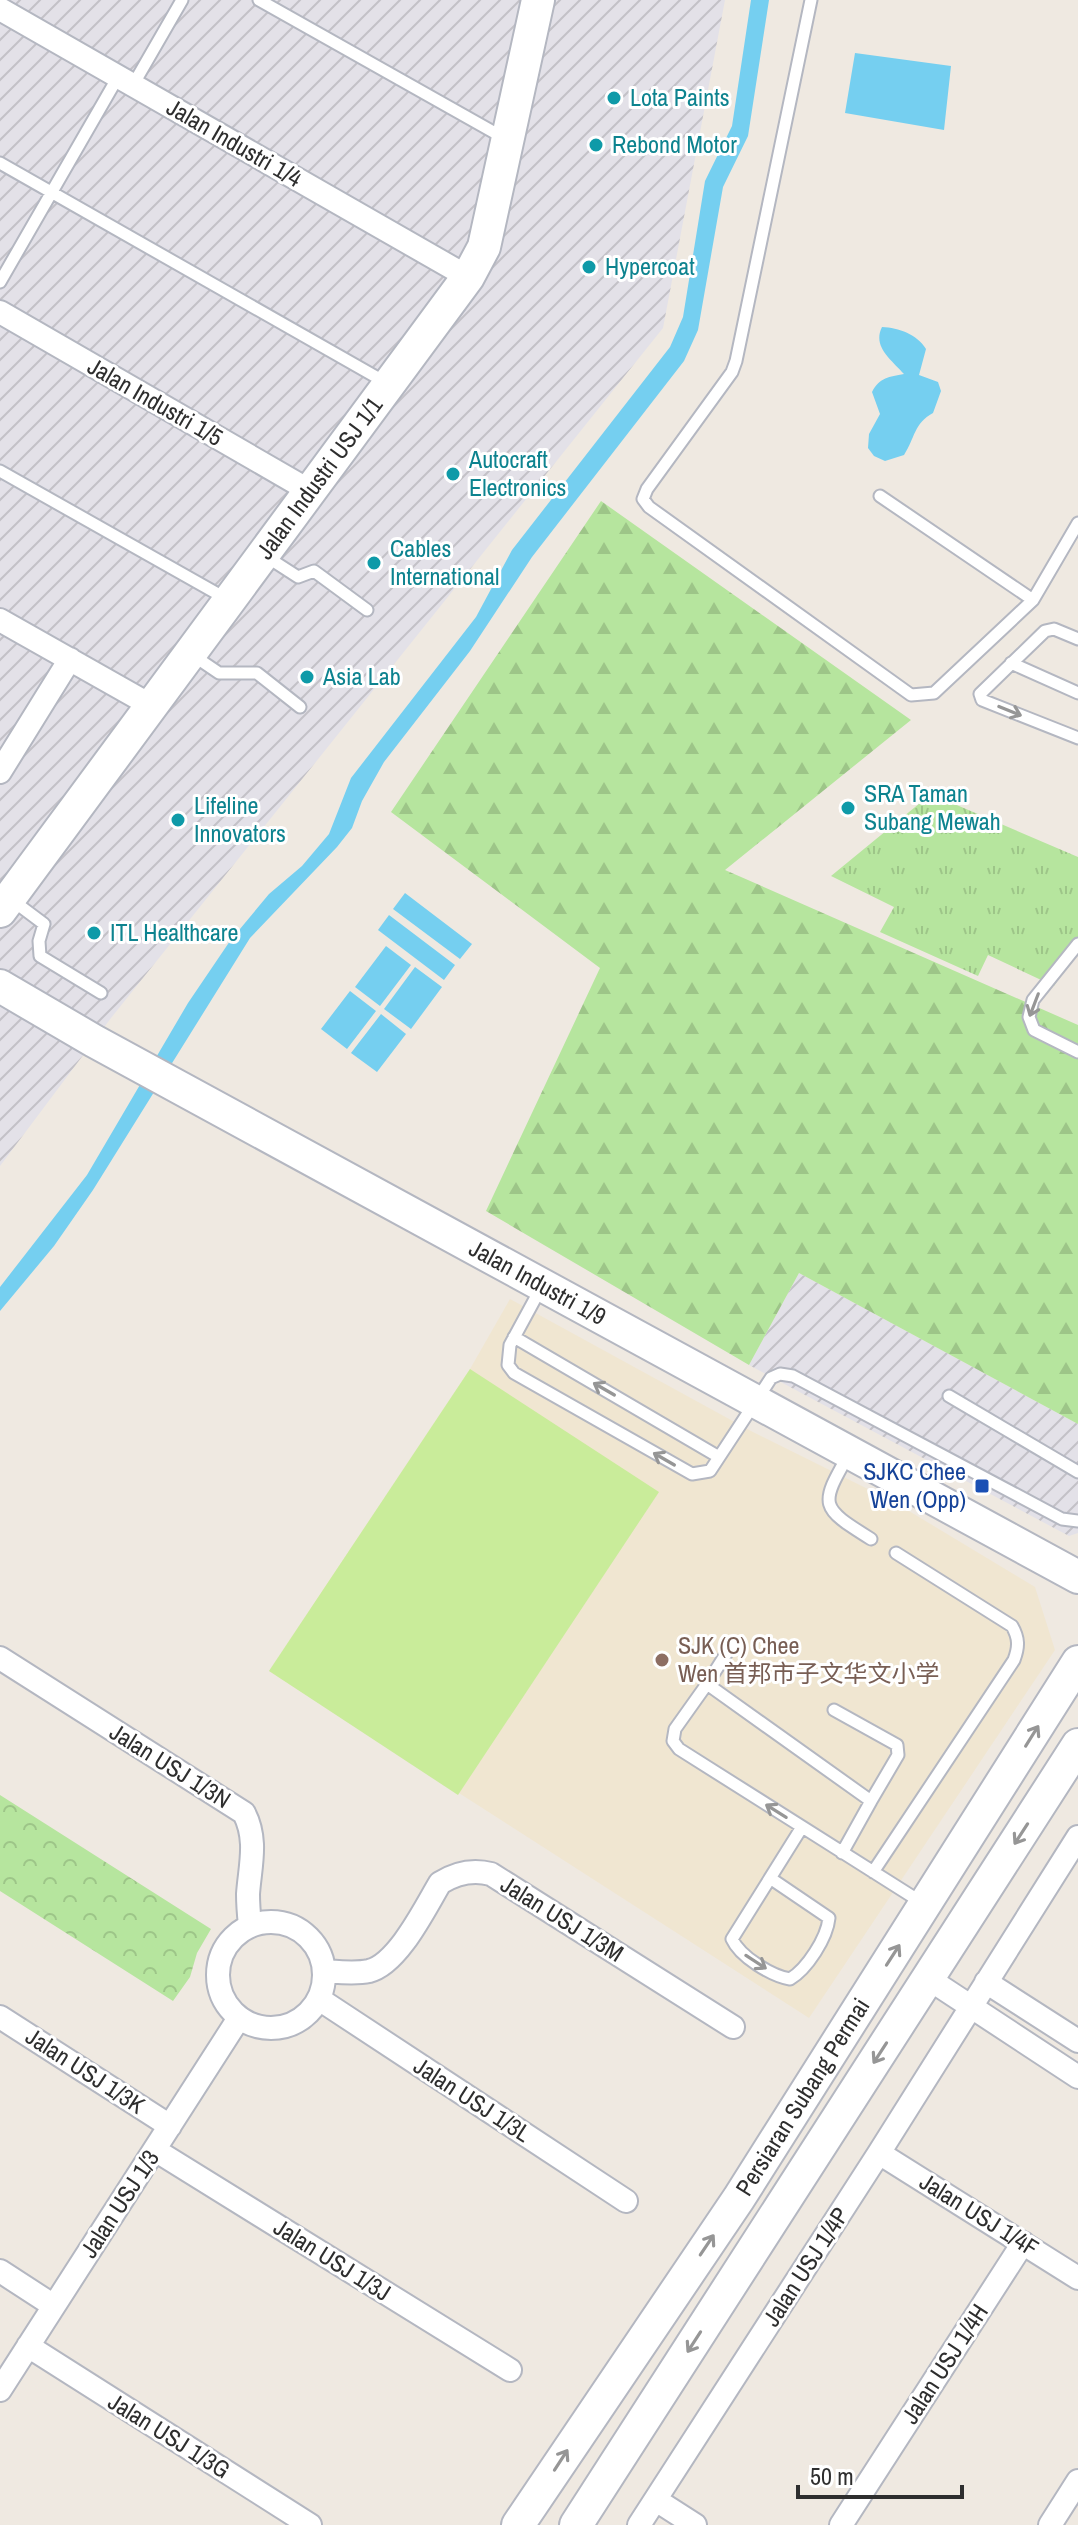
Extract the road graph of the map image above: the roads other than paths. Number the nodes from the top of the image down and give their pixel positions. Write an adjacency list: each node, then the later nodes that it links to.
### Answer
1 (182, 0): 6 (lane)
2 (259, 0): 7 (lane)
3 (811, 0): 20 (lane)
4 (534, 2): 7 (street, Jalan Industri USJ 1/1)
5 (0, 9): 6 (street, Jalan Industri 1/4)
6 (125, 81): 9 (lane); 10 (street, Jalan Industri 1/4)
7 (508, 140): 10 (street, Jalan Industri USJ 1/1)
8 (0, 163): 9 (lane)
9 (51, 192): 11 (lane); 13 (lane)
10 (468, 277): 13 (street, Jalan Industri USJ 1/1)
11 (0, 282)
12 (0, 312): 15 (street, Jalan Industri 1/5)
13 (389, 385): 15 (street, Jalan Industri USJ 1/1)
14 (0, 471): 19 (lane)
15 (310, 491): 18 (street, Jalan Industri USJ 1/1)
16 (880, 496): 20 (lane)
17 (1078, 523): 20 (lane)
18 (263, 555): 19 (street, Jalan Industri USJ 1/1); 21 (lane)
19 (229, 600): 24 (street, Jalan Industri USJ 1/1)
20 (1033, 600)
21 (367, 610)
22 (0, 620): 25 (street)
23 (1078, 639): 26 (lane)
24 (190, 653): 28 (street, Jalan Industri USJ 1/1); 29 (lane)
25 (70, 659): 28 (street); 31 (street)
26 (1011, 663): 27 (lane); 30 (lane, one-way to 30)
27 (1078, 693)
28 (152, 706): 32 (street, Jalan Industri USJ 1/1)
29 (300, 707)
30 (1078, 738)
31 (0, 772)
32 (5, 904): 35 (lane)
33 (1078, 944): 36 (lane, one-way to 36)
34 (0, 986): 37 (street, Jalan Industri 1/9)
35 (101, 993)
36 (1078, 1052)
37 (542, 1285): 38 (lane); 40 (street, Jalan Industri 1/9)
38 (514, 1337): 42 (lane, one-way to 38); 42 (lane, one-way to 38)
39 (949, 1396): 43 (lane)
40 (756, 1401): 41 (street, Jalan Industri 1/9); 42 (lane); 44 (lane)
41 (850, 1452): 45 (lane); 47 (street, Jalan Industri 1/9)
42 (719, 1457)
43 (1078, 1472)
44 (1078, 1521)
45 (871, 1539)
46 (896, 1553): 58 (lane)
47 (1078, 1577)
48 (733, 1643): 51 (lane)
49 (0, 1658): 61 (street, Jalan USJ 1/3N)
50 (1078, 1662): 60 (street, Persiaran Subang Permai, one-way to 50)
51 (707, 1684): 54 (lane); 55 (lane, one-way to 51)
52 (834, 1710): 54 (lane)
53 (1078, 1745): 63 (street, Persiaran Subang Permai, one-way to 63)
54 (871, 1801): 57 (lane)
55 (802, 1827): 57 (lane); 59 (lane)
56 (1078, 1837): 64 (street, Jalan USJ 1/4P)
57 (842, 1853): 58 (lane)
58 (873, 1872): 60 (lane)
59 (770, 1878): 59 (lane, one-way to 59)
60 (925, 1905): 86 (street, Persiaran Subang Permai, one-way to 60)
61 (250, 1926): 62 (street); 68 (street)
62 (325, 1971): 65 (street); 69 (street, Jalan USJ 1/3M)
63 (929, 1979): 66 (street); 87 (street, Persiaran Subang Permai, one-way to 87)
64 (986, 1982): 66 (street, Jalan USJ 1/4P); 70 (street)
65 (319, 1999): 68 (street); 75 (street, Jalan USJ 1/3L)
66 (969, 2008): 71 (street); 74 (street, Jalan USJ 1/4P)
67 (0, 2017): 72 (street, Jalan USJ 1/3K)
68 (239, 2018): 72 (street, Jalan USJ 1/3)
69 (733, 2027)
70 (1076, 2035)
71 (1078, 2077)
72 (170, 2126): 73 (street, Jalan USJ 1/3)
73 (155, 2150): 79 (street, Jalan USJ 1/3); 81 (street, Jalan USJ 1/3J)
74 (879, 2153): 76 (street, Jalan USJ 1/4F); 84 (street, Jalan USJ 1/4P)
75 (626, 2201)
76 (1023, 2243): 78 (street, Jalan USJ 1/4F); 90 (street, Jalan USJ 1/4H)
77 (0, 2271): 79 (street)
78 (1078, 2278)
79 (54, 2306): 80 (street, Jalan USJ 1/3)
80 (28, 2346): 82 (street, Jalan USJ 1/3); 85 (street, Jalan USJ 1/3G)
81 (510, 2370)
82 (0, 2390)
83 (1078, 2481): 91 (street)
84 (656, 2500): 88 (street, Jalan USJ 1/4P); 89 (street)
85 (310, 2525)
86 (518, 2525)
87 (576, 2525)
88 (639, 2525)
89 (695, 2525)
90 (841, 2525)
91 (1050, 2525)

